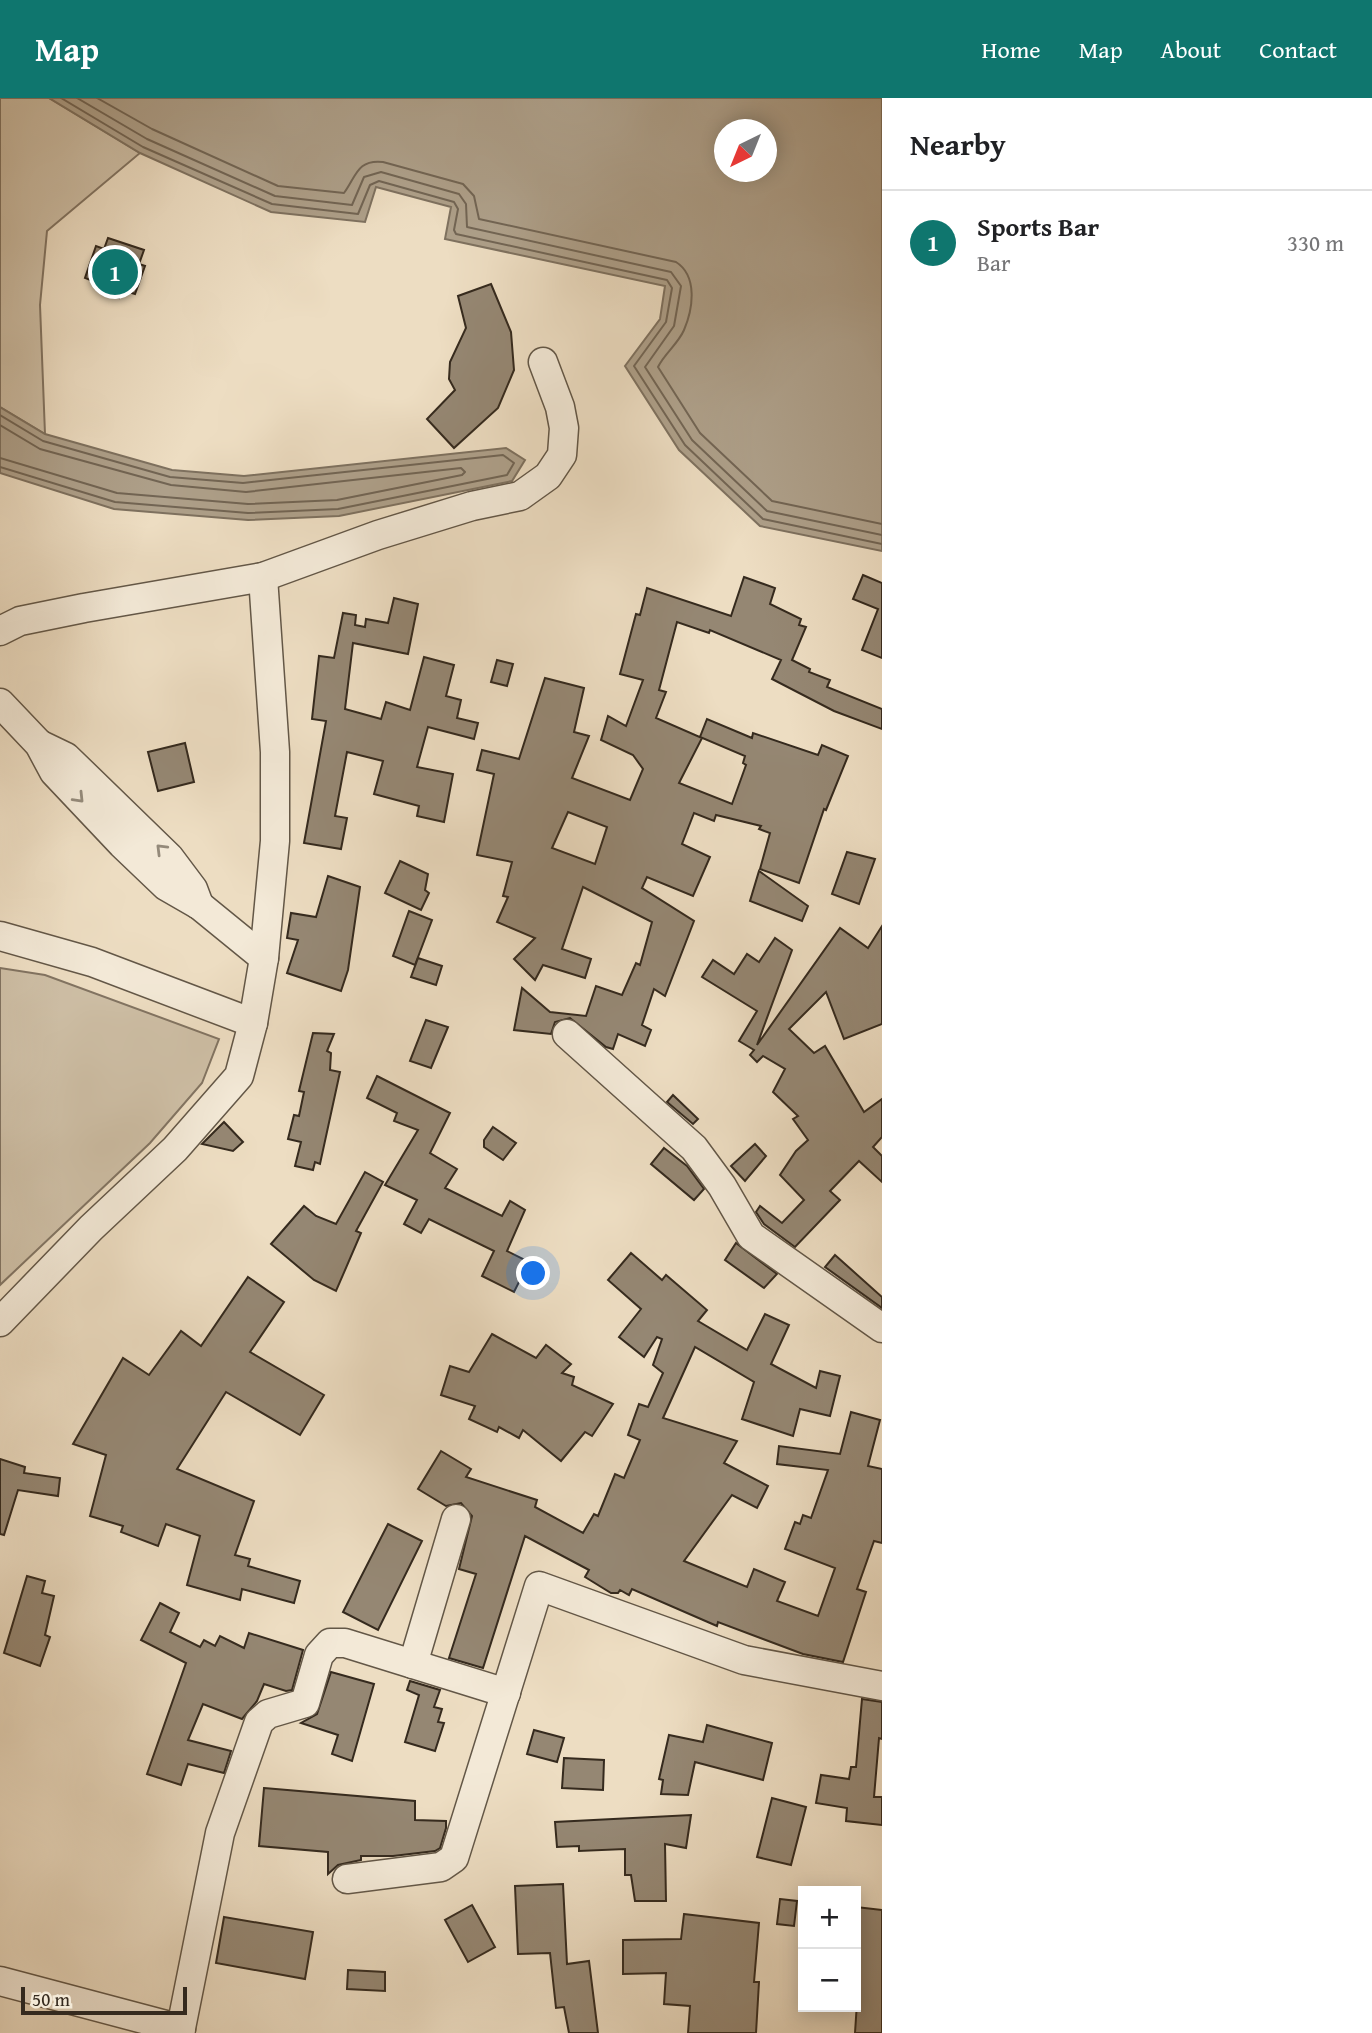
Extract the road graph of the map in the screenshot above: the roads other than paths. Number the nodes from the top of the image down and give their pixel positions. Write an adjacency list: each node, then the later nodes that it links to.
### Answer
1 (542, 362): 2 (street)
2 (263, 577): 3 (street); 6 (street)
3 (0, 631)
4 (3, 710): 6 (street)
5 (0, 936): 7 (street)
6 (264, 958): 7 (street)
7 (253, 1023): 9 (street)
8 (567, 1034): 10 (street)
9 (0, 1322)
10 (882, 1328)
11 (456, 1519): 12 (street)
12 (412, 1664): 14 (street); 17 (street)
13 (882, 1686): 14 (street)
14 (506, 1693): 15 (street)
15 (347, 1879)
16 (0, 1980): 17 (street)
17 (180, 2031)

